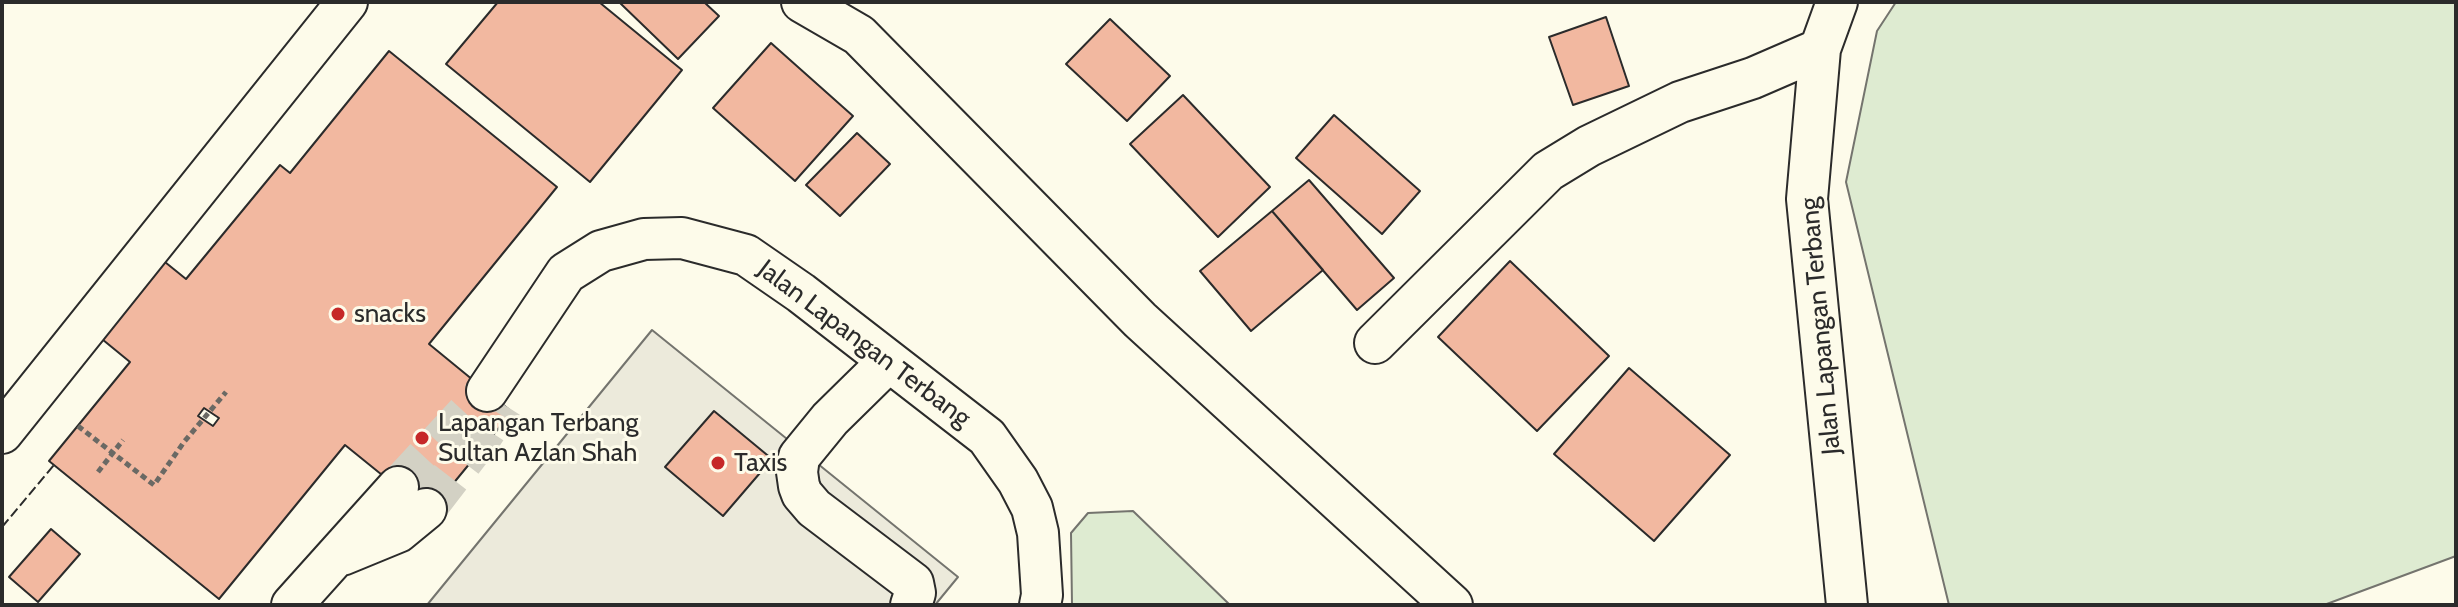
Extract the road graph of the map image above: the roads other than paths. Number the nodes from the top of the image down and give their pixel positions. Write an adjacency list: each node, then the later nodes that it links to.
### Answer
1 (347, 2): 9 (street)
2 (802, 2): 4 (street)
3 (1837, 2): 5 (street, Jalan Lapangan Terbang)
4 (855, 18): 14 (street)
5 (1820, 49): 6 (street); 15 (street, Jalan Lapangan Terbang)
6 (1375, 343)
7 (888, 362): 8 (street, Jalan Lapangan Terbang); 12 (street); 13 (street, Jalan Lapangan Terbang)
8 (495, 397)
9 (2, 433)
10 (412, 498): 11 (street)
11 (292, 605)
12 (911, 605)
13 (1040, 605)
14 (1452, 605)
15 (1847, 605)

